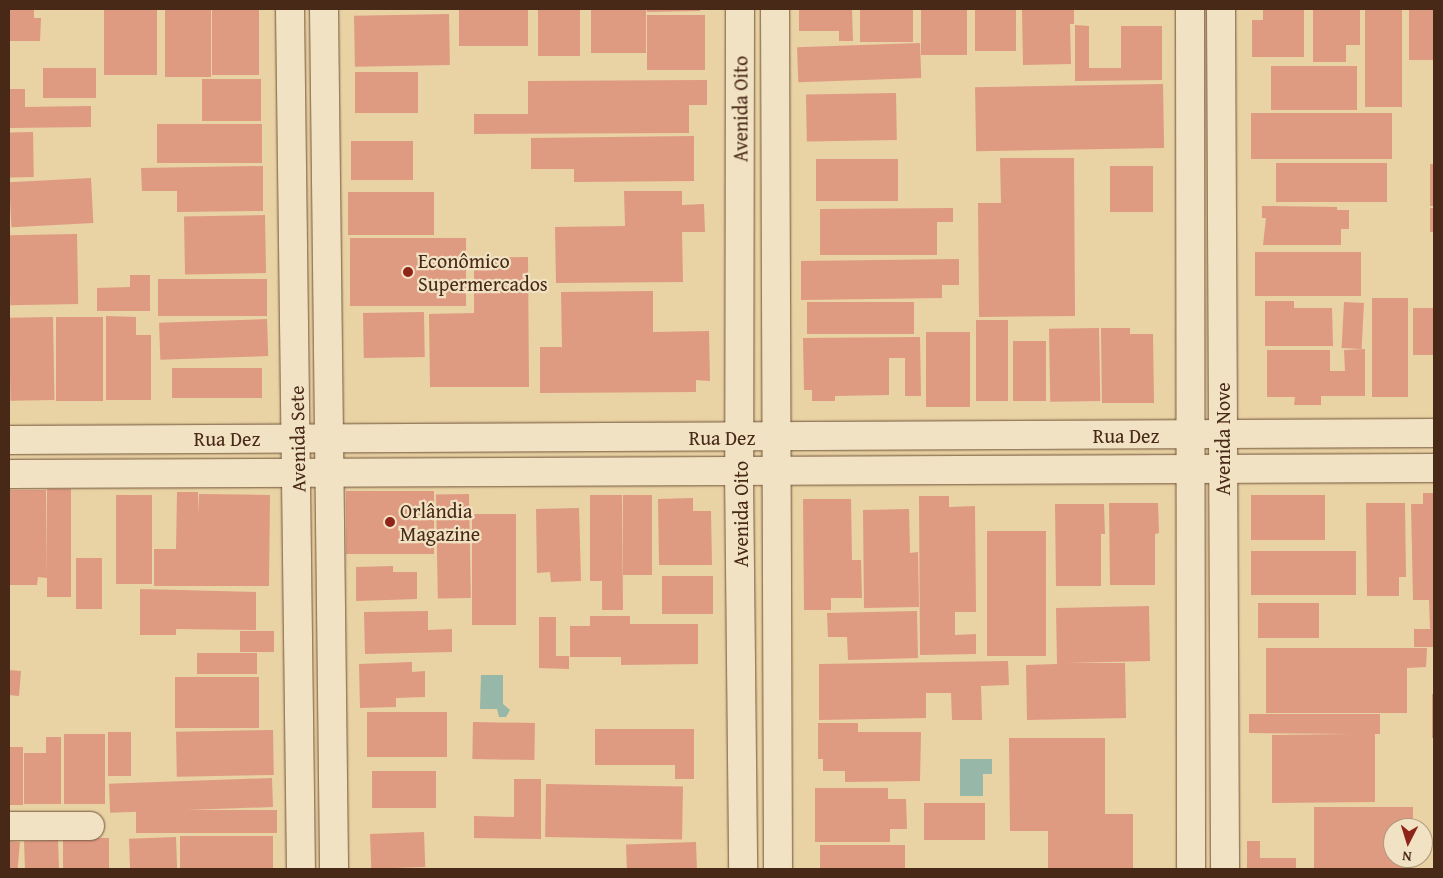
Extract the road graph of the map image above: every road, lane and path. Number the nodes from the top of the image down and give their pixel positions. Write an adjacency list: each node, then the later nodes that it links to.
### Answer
1 (290, 9): 11 (street, Avenida Sete)
2 (324, 9): 12 (street, Avenida Sete)
3 (740, 9): 13 (street, Avenida Oito)
4 (775, 9): 10 (street, Avenida Oito)
5 (1190, 9): 9 (street, Avenida Nove)
6 (1221, 9): 8 (street, Avenida Nove)
7 (1434, 433): 8 (street, Rua Dez)
8 (1222, 434): 9 (street, Rua Dez); 16 (street, Avenida Nove)
9 (1192, 435): 10 (street, Rua Dez); 17 (street, Avenida Nove)
10 (776, 437): 13 (street, Rua Dez); 19 (street, Avenida Oito)
11 (297, 438): 12 (street, Rua Dez); 14 (street, Rua Dez); 21 (street, Avenida Sete)
12 (331, 438): 13 (street, Rua Dez); 22 (street, Avenida Sete)
13 (740, 438): 18 (street, Avenida Oito)
14 (9, 440)
15 (1434, 468): 16 (street, Rua Dez)
16 (1223, 469): 17 (street, Rua Dez); 30 (street, Avenida Nove)
17 (1191, 470): 19 (street, Rua Dez); 29 (street, Avenida Nove)
18 (739, 472): 19 (street, Rua Dez); 22 (street, Rua Dez); 27 (street, Avenida Oito)
19 (776, 472): 28 (street, Avenida Oito)
20 (9, 474): 21 (street, Rua Dez)
21 (298, 474): 22 (street, Rua Dez); 25 (street, Avenida Sete)
22 (331, 474): 26 (street, Avenida Sete)
23 (9, 826): 24 (street)
24 (90, 826)
25 (301, 869)
26 (334, 869)
27 (743, 869)
28 (778, 869)
29 (1191, 869)
30 (1225, 869)

